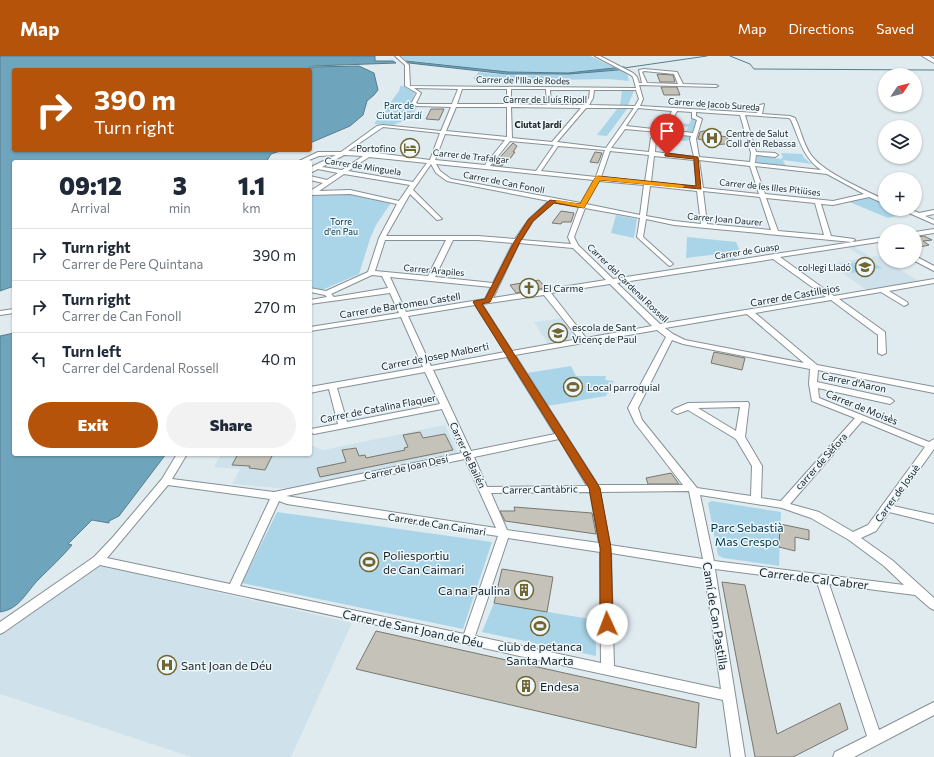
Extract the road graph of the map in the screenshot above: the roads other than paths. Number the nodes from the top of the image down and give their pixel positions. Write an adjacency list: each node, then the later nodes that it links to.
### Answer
1 (397, 56): 9 (street)
2 (596, 56): 7 (street)
3 (925, 56): 4 (highway)
4 (934, 61)
5 (645, 84): 6 (street, Carrer de l'Illa de Rodes); 6 (street); 7 (street, Carrer de l'Illa de Rodes)
6 (681, 85): 8 (street, Carrer de l'Illa de Rodes)
7 (638, 86): 13 (street, Carrer de l'Illa de Rodes); 19 (street)
8 (716, 86)
9 (408, 87): 10 (street, Carrer de l'Illa de Rodes); 15 (street, Carrer de Lluís Ripoll)
10 (461, 87): 11 (street, Carrer de l'Illa de Rodes); 15 (street)
11 (509, 88): 12 (street, Carrer de l'Illa de Rodes); 16 (street)
12 (548, 88): 13 (street, Carrer de l'Illa de Rodes); 17 (street)
13 (592, 89): 18 (street)
14 (762, 105): 22 (street)
15 (453, 106): 16 (street, Carrer de Lluís Ripoll); 26 (street)
16 (509, 106): 17 (street, Carrer de Lluís Ripoll); 28 (street)
17 (549, 107): 18 (street, Carrer de Lluís Ripoll)
18 (584, 107): 19 (street, Carrer de Lluís Ripoll); 29 (street)
19 (637, 107): 20 (street, Carrer de Jacob Sureda); 30 (street, Carrer del Cardenal Rossell)
20 (675, 110): 21 (street, Carrer de Jacob Sureda); 25 (street)
21 (694, 113): 23 (street, Carrer de Jacob Sureda); 27 (street)
22 (759, 115): 23 (street, Carrer de Jacob Sureda); 46 (street, Carrer de Jacob Sureda)
23 (743, 116): 33 (street)
24 (623, 127): 25 (street)
25 (664, 131): 27 (street); 32 (street)
26 (444, 132): 28 (street); 31 (street); 38 (street)
27 (694, 135): 36 (street)
28 (509, 139): 29 (street); 40 (street)
29 (555, 144): 30 (street); 45 (street)
30 (608, 149): 32 (street); 48 (street, Carrer del Cardenal Rossell)
31 (342, 153): 34 (street, Carrer de Trafalgar); 37 (street, Carrer de Trafalgar); 42 (street)
32 (652, 153): 36 (street); 50 (street)
33 (754, 153): 35 (street); 39 (street)
34 (369, 154): 38 (street, Carrer de Trafalgar); 44 (street)
35 (775, 155)
36 (696, 158): 39 (street); 52 (street)
37 (304, 160)
38 (432, 161): 40 (street, Carrer de Trafalgar); 51 (street); 59 (street, Carrer de Can Fonoll)
39 (752, 164): 46 (street); 56 (street)
40 (487, 166): 45 (street, Carrer de Trafalgar)
41 (312, 167): 42 (street, Carrer de Minguela)
42 (317, 168): 43 (street); 44 (street, Carrer de Minguela)
43 (312, 170)
44 (343, 172): 49 (street); 51 (street, Carrer de Minguela)
45 (538, 172): 48 (street, Carrer de Trafalgar)
46 (829, 172): 57 (street)
47 (312, 178): 49 (street)
48 (598, 178): 50 (street, Carrer de les Illes Pitiüses); 62 (street, Carrer del Cardenal Rossell)
49 (328, 182): 54 (street)
50 (648, 183): 52 (street, Carrer de les Illes Pitiüses); 66 (street)
51 (414, 184): 53 (street)
52 (699, 188): 56 (street, Carrer de les Illes Pitiüses); 69 (street)
53 (410, 190): 61 (street); 67 (street)
54 (312, 192)
55 (312, 193): 61 (street)
56 (762, 195): 60 (street, Carrer de les Illes Pitiüses); 71 (street)
57 (868, 195): 58 (street); 60 (street, Carrer de les Illes Pitiüses)
58 (878, 199)
59 (552, 201): 62 (street, Carrer de Can Fonoll); 79 (street)
60 (817, 201): 74 (street)
61 (401, 203): 73 (street)
62 (582, 207): 66 (street, Carrer Joan Daurer); 80 (street, Carrer del Cardenal Rossell)
63 (934, 212): 64 (street)
64 (922, 214)
65 (921, 216): 68 (street)
66 (644, 218): 69 (street, Carrer Joan Daurer); 83 (street)
67 (439, 219)
68 (934, 222)
69 (704, 226): 71 (street, Carrer Joan Daurer)
70 (934, 231): 72 (street)
71 (775, 232): 74 (street, Carrer Joan Daurer)
72 (923, 233): 76 (street)
73 (382, 238): 75 (street); 85 (street)
74 (828, 238): 78 (street, Carrer Joan Daurer)
75 (450, 239): 79 (street); 87 (street)
76 (934, 239)
77 (878, 240): 78 (street, Carrer de Guasp)
78 (867, 241): 81 (street, Carrer de Guasp)
79 (517, 242): 80 (street); 90 (street)
80 (575, 246): 88 (street, Carrer del Cardenal Rossell)
81 (774, 256): 88 (street, Carrer de Guasp); 96 (street)
82 (922, 262): 84 (street)
83 (668, 263)
84 (934, 269)
85 (371, 273): 86 (street, Carrer Arapiles); 95 (street)
86 (385, 274): 87 (street, Carrer Arapiles); 91 (street, Carrer de Bailén)
87 (431, 278): 90 (street, Carrer Arapiles)
88 (612, 281): 94 (street, Carrer de Bartomeu Castell); 105 (street, Carrer del Cardenal Rossell)
89 (934, 281): 92 (street, Carrer de Castillejos)
90 (496, 285): 98 (street)
91 (392, 290): 95 (street); 104 (street, Carrer de Bailén)
92 (883, 290): 96 (street, Carrer de Castillejos); 100 (street)
93 (312, 291): 95 (street)
94 (546, 292): 98 (street, Carrer de Bartomeu Castell); 108 (street)
95 (330, 296): 97 (street)
96 (834, 298): 103 (street, Carrer de Castillejos); 110 (street)
97 (312, 301)
98 (488, 301): 99 (street, Carrer de Bartomeu Castell)
99 (477, 302): 104 (street, Carrer de Bartomeu Castell); 109 (street)
100 (904, 304)
101 (12, 311): 102 (street)
102 (0, 313)
103 (750, 313): 105 (street, Carrer de Castillejos); 111 (street)
104 (403, 314): 106 (street, Carrer de Bartomeu Castell); 112 (street, Carrer de Bailén)
105 (658, 327): 107 (street, Carrer del Cardenal Rossell); 108 (street, Carrer de Josep Malberti)
106 (312, 329)
107 (670, 336): 111 (street, Carrer del Cardenal Rossell); 131 (street, Camí de Can Pastilla)
108 (584, 340): 109 (street, Carrer de Josep Malberti)
109 (509, 353): 112 (street, Carrer de Josep Malberti); 124 (street)
110 (882, 353)
111 (814, 367): 113 (street, Carrer de Moisès); 116 (street, Carrer del Cardenal Rossell)
112 (428, 368): 114 (street, Carrer de Josep Malberti); 118 (street, Carrer de Bailén)
113 (813, 384): 117 (street, Carrer d'Aaron); 121 (street, Carrer de Moisès)
114 (332, 386): 115 (street, Carrer de Josep Malberti); 122 (street)
115 (312, 390)
116 (934, 390)
117 (890, 401)
118 (445, 406): 122 (street, Carrer de Catalina Flaquer); 127 (street, Carrer de Bailén)
119 (688, 406): 120 (street); 125 (street); 125 (street)
120 (677, 411)
121 (860, 418): 126 (street, Carrer de Moisès); 135 (street, carrer de Sèfora)
122 (343, 425): 123 (street, Carrer de Catalina Flaquer)
123 (314, 431)
124 (561, 436): 127 (street, Carrer de Joan Desí); 130 (street)
125 (740, 438): 134 (street)
126 (932, 444): 136 (street, Carrer de Josuè)
127 (467, 454): 132 (street, Carrer de Bailén); 133 (street, Carrer de Joan Desí)
128 (181, 456): 129 (street)
129 (166, 481): 133 (street, Carrer de Can Caimari); 141 (street)
130 (594, 488): 131 (street, Carrer Cantàbric); 132 (street, Carrer Cantàbric); 140 (street)
131 (693, 489): 134 (street, Carrer Cantàbric); 142 (street, Camí de Can Pastilla)
132 (484, 490): 138 (street, Carrer de Bailén)
133 (276, 496): 138 (street, Carrer de Can Caimari); 144 (street)
134 (756, 501): 135 (street, Carrer Cantàbric)
135 (782, 505): 139 (street, Carrer Cantàbric)
136 (886, 508): 137 (street); 139 (street, Carrer de Josuè)
137 (934, 519)
138 (504, 534): 140 (street, Carrer de Can Caimari); 148 (street)
139 (853, 537): 145 (street, Carrer Cantàbric)
140 (605, 548): 142 (street, Carrer de Can Caimari); 149 (street)
141 (98, 560): 144 (street, Carrer de Sant Joan de Déu); 147 (street)
142 (708, 564): 143 (street, Carrer de Cal Cabrer); 150 (street, Camí de Can Pastilla)
143 (822, 579): 145 (street, Carrer de Cal Cabrer); 152 (street)
144 (233, 589): 148 (street, Carrer de Sant Joan de Déu)
145 (919, 591): 146 (street, Carrer Cantàbric)
146 (934, 605)
147 (0, 629)
148 (468, 640): 149 (street, Carrer de Sant Joan de Déu)
149 (608, 670): 150 (street, Carrer de Sant Joan de Déu)
150 (729, 696): 153 (street, Camí de Can Pastilla)
151 (934, 708): 152 (street)
152 (875, 739): 154 (street)
153 (738, 757)
154 (840, 757)

